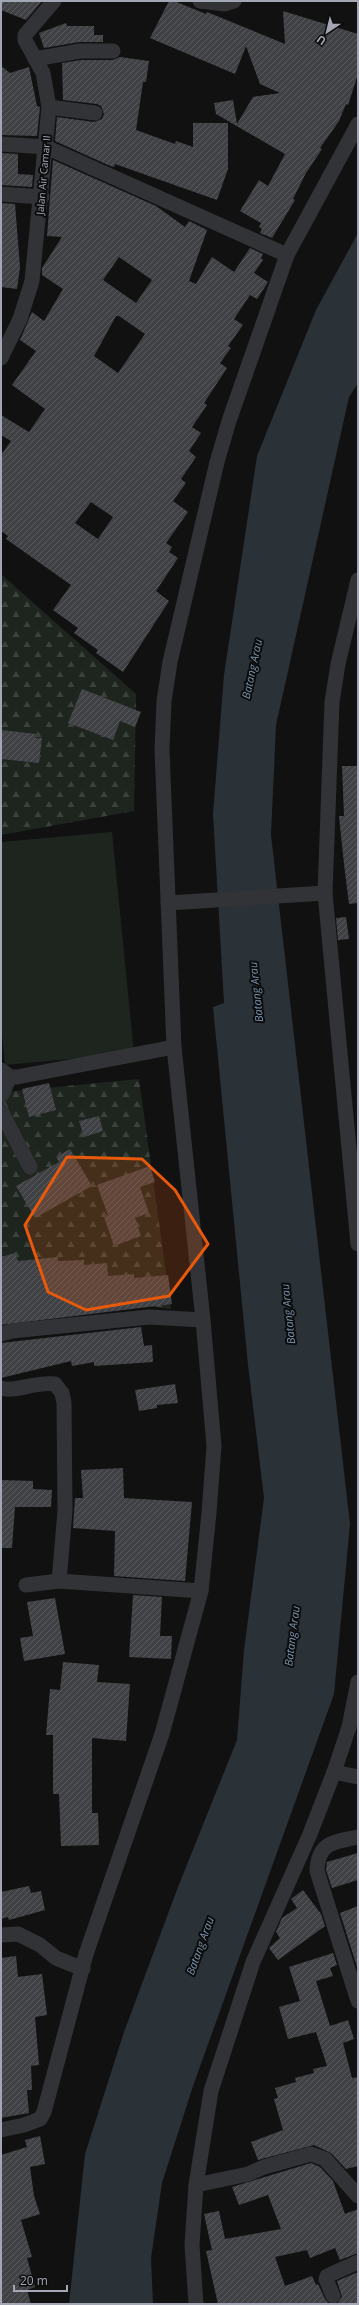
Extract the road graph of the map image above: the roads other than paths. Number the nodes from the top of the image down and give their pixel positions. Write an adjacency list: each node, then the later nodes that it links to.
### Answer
1 (54, 1): 5 (street, Jalan Air Camar II)
2 (200, 1): 3 (street)
3 (234, 1)
4 (113, 51): 5 (street)
5 (35, 59): 6 (street, Jalan Air Camar II)
6 (50, 107): 7 (street); 10 (street, Jalan Air Camar II)
7 (95, 113)
8 (358, 124): 13 (street)
9 (1, 144): 10 (street)
10 (46, 148): 12 (street, Jalan Air Camar II); 13 (street)
11 (1, 194): 12 (street)
12 (42, 197): 14 (street, Jalan Air Camar II)
13 (287, 256): 17 (street)
14 (1, 358)
15 (358, 580): 16 (street)
16 (325, 894): 17 (street); 23 (street)
17 (168, 903): 18 (street)
18 (174, 1046): 19 (street); 24 (street)
19 (5, 1073): 20 (street)
20 (1, 1096)
21 (1, 1111): 22 (street)
22 (30, 1167)
23 (358, 1244)
24 (203, 1320): 25 (street); 29 (street)
25 (1, 1334)
26 (1, 1388): 27 (street)
27 (59, 1581): 28 (street); 29 (street)
28 (26, 1585)
29 (201, 1591): 35 (street)
30 (358, 1682): 31 (street)
31 (334, 1772): 32 (street); 38 (street)
32 (358, 1777)
33 (358, 1837): 36 (street)
34 (1, 1935): 35 (street)
35 (83, 1969): 37 (street)
36 (358, 2001)
37 (1, 2130)
38 (196, 2185): 39 (street); 42 (street)
39 (358, 2196)
40 (358, 2262): 41 (street)
41 (333, 2296)
42 (196, 2304)

